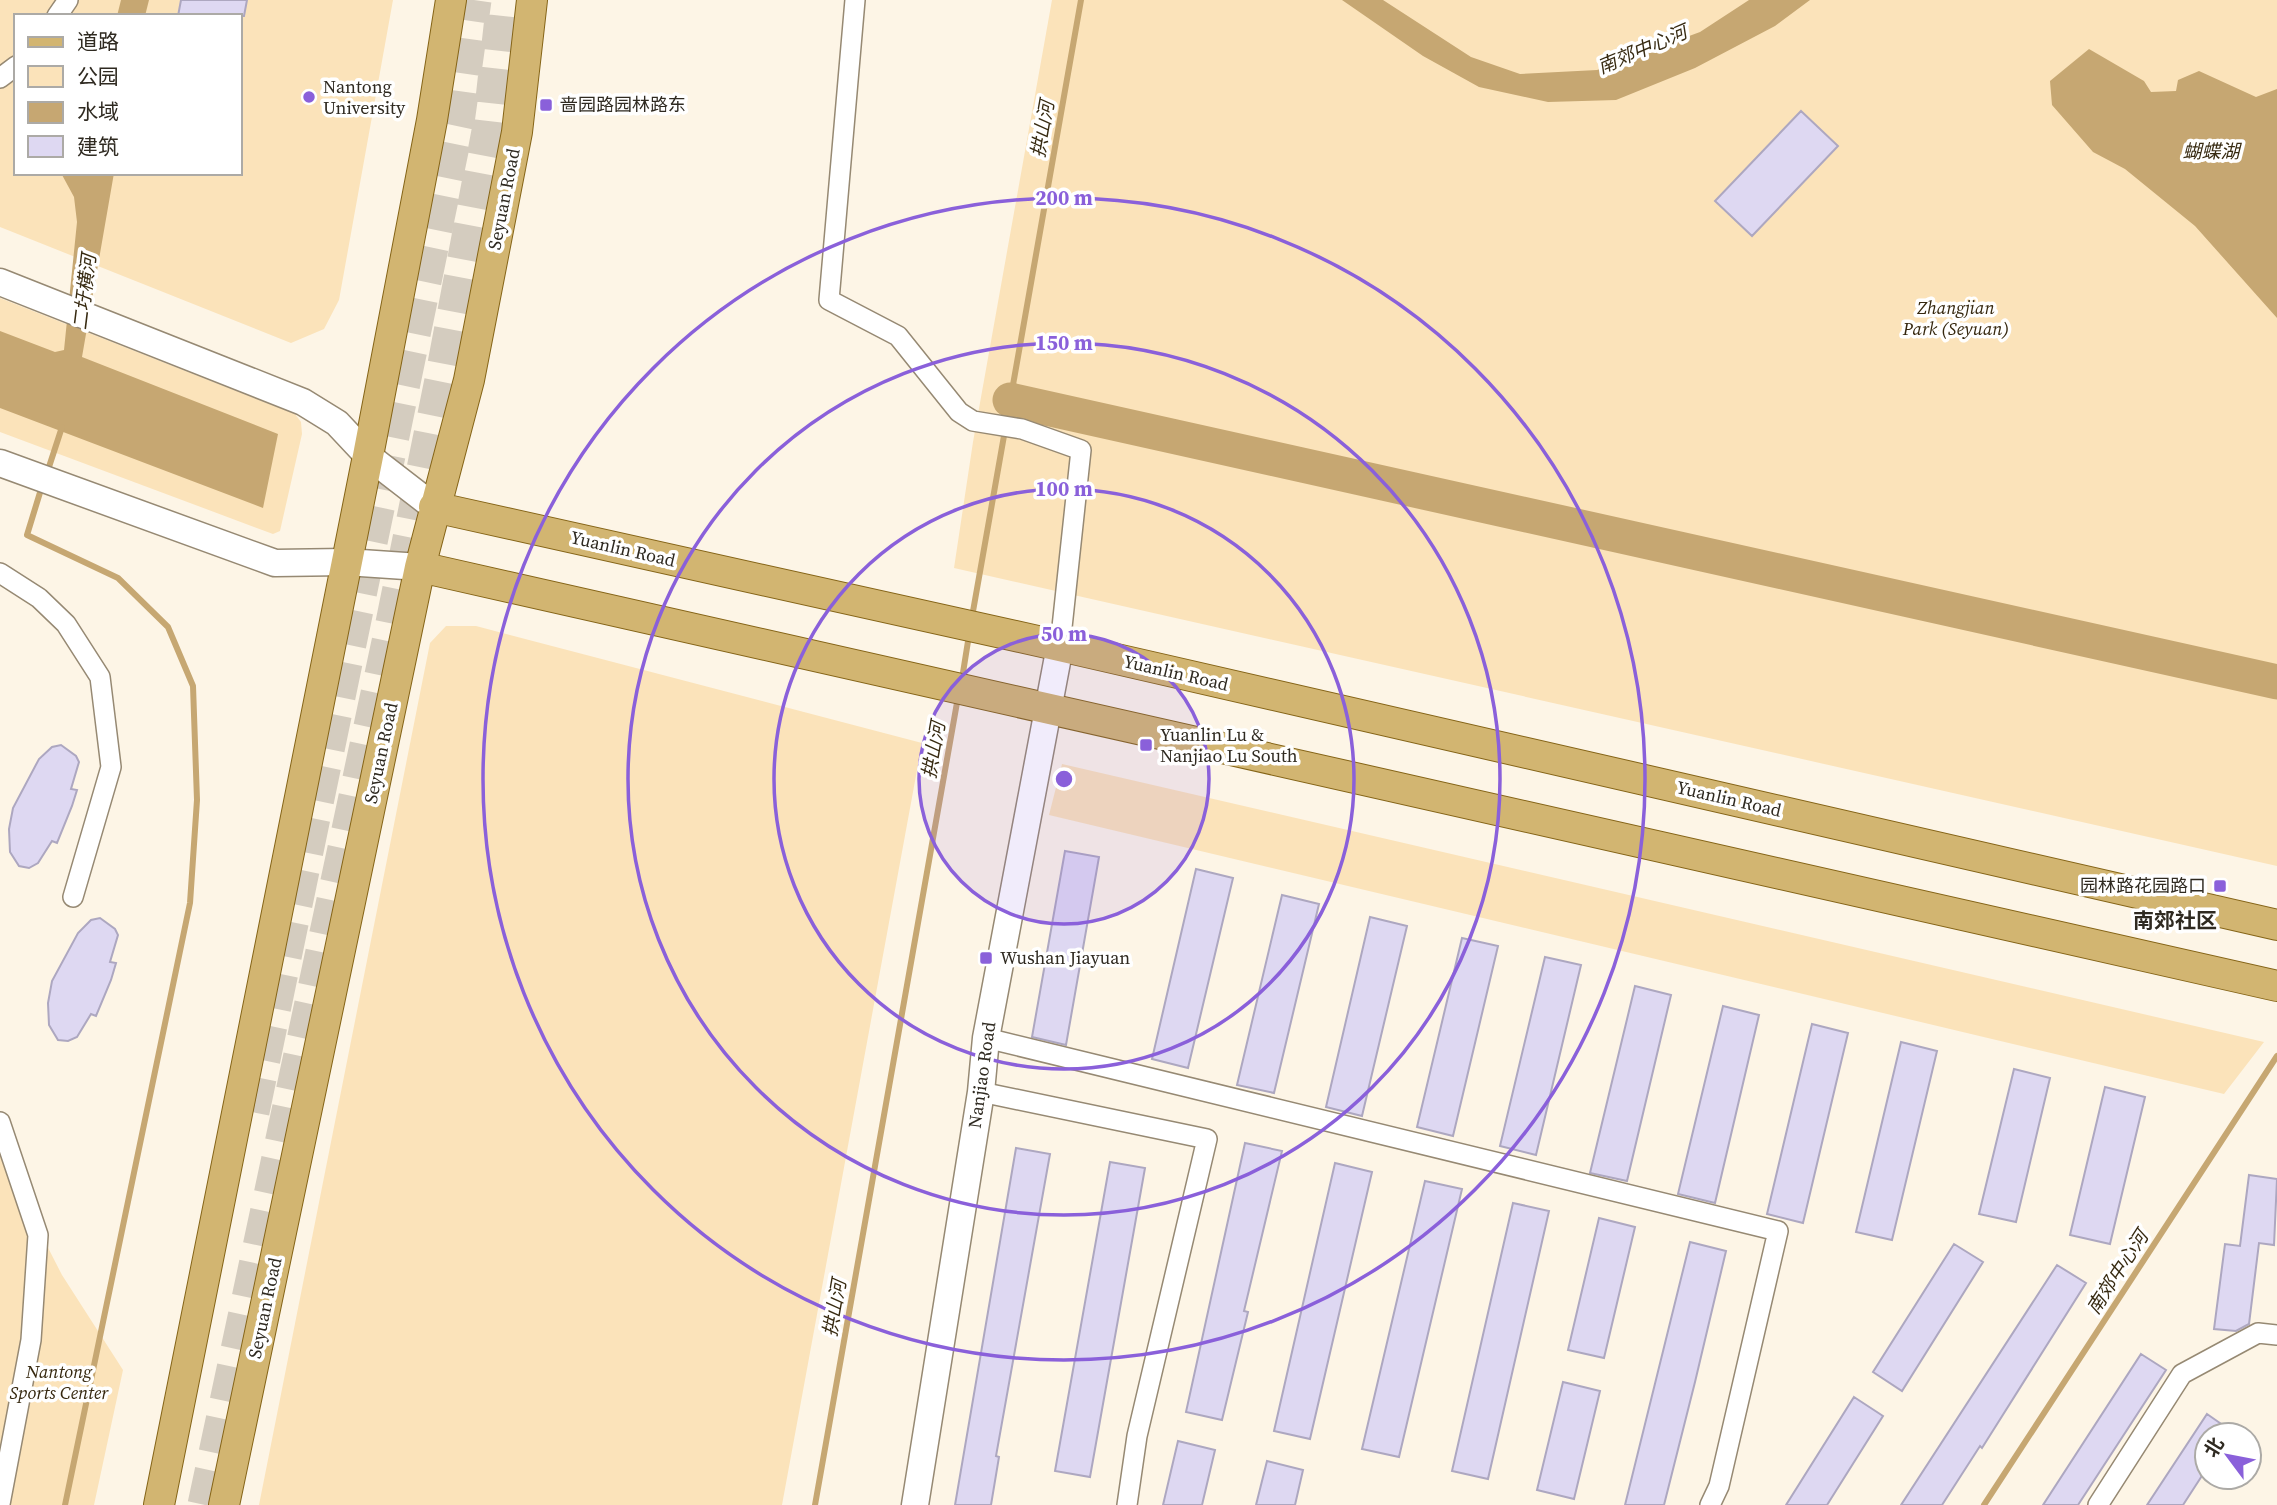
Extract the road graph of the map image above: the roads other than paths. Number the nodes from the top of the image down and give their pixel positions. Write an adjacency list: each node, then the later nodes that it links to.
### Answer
1 (532, 0): 7 (main road, Seyuan Road)
2 (855, 0): 11 (street)
3 (450, 2): 5 (main road)
4 (0, 282): 5 (main road, Yuanlin Road)
5 (368, 456): 7 (main road, Yuanlin Road); 8 (main road)
6 (0, 463): 8 (main road)
7 (434, 507): 9 (main road, Seyuan Road); 11 (main road, Yuanlin Road)
8 (346, 562): 9 (main road); 20 (main road)
9 (420, 567): 12 (main road); 24 (main road, Seyuan Road)
10 (0, 573): 13 (street)
11 (1060, 646): 12 (main road, Nanjiao Road); 14 (main road, Yuanlin Road)
12 (1047, 709): 15 (main road); 16 (main road, Nanjiao Road)
13 (73, 897)
14 (2277, 925)
15 (2277, 986)
16 (986, 1038): 17 (main road, Nanjiao Road); 27 (street)
17 (981, 1092): 25 (main road, Nanjiao Road); 26 (street)
18 (0, 1122): 21 (street)
19 (2277, 1335): 28 (street)
20 (166, 1474): 22 (main road); 23 (main road)
21 (0, 1504)
22 (152, 1505)
23 (159, 1505)
24 (224, 1505)
25 (915, 1505)
26 (1127, 1505)
27 (1710, 1505)
28 (2098, 1505)

